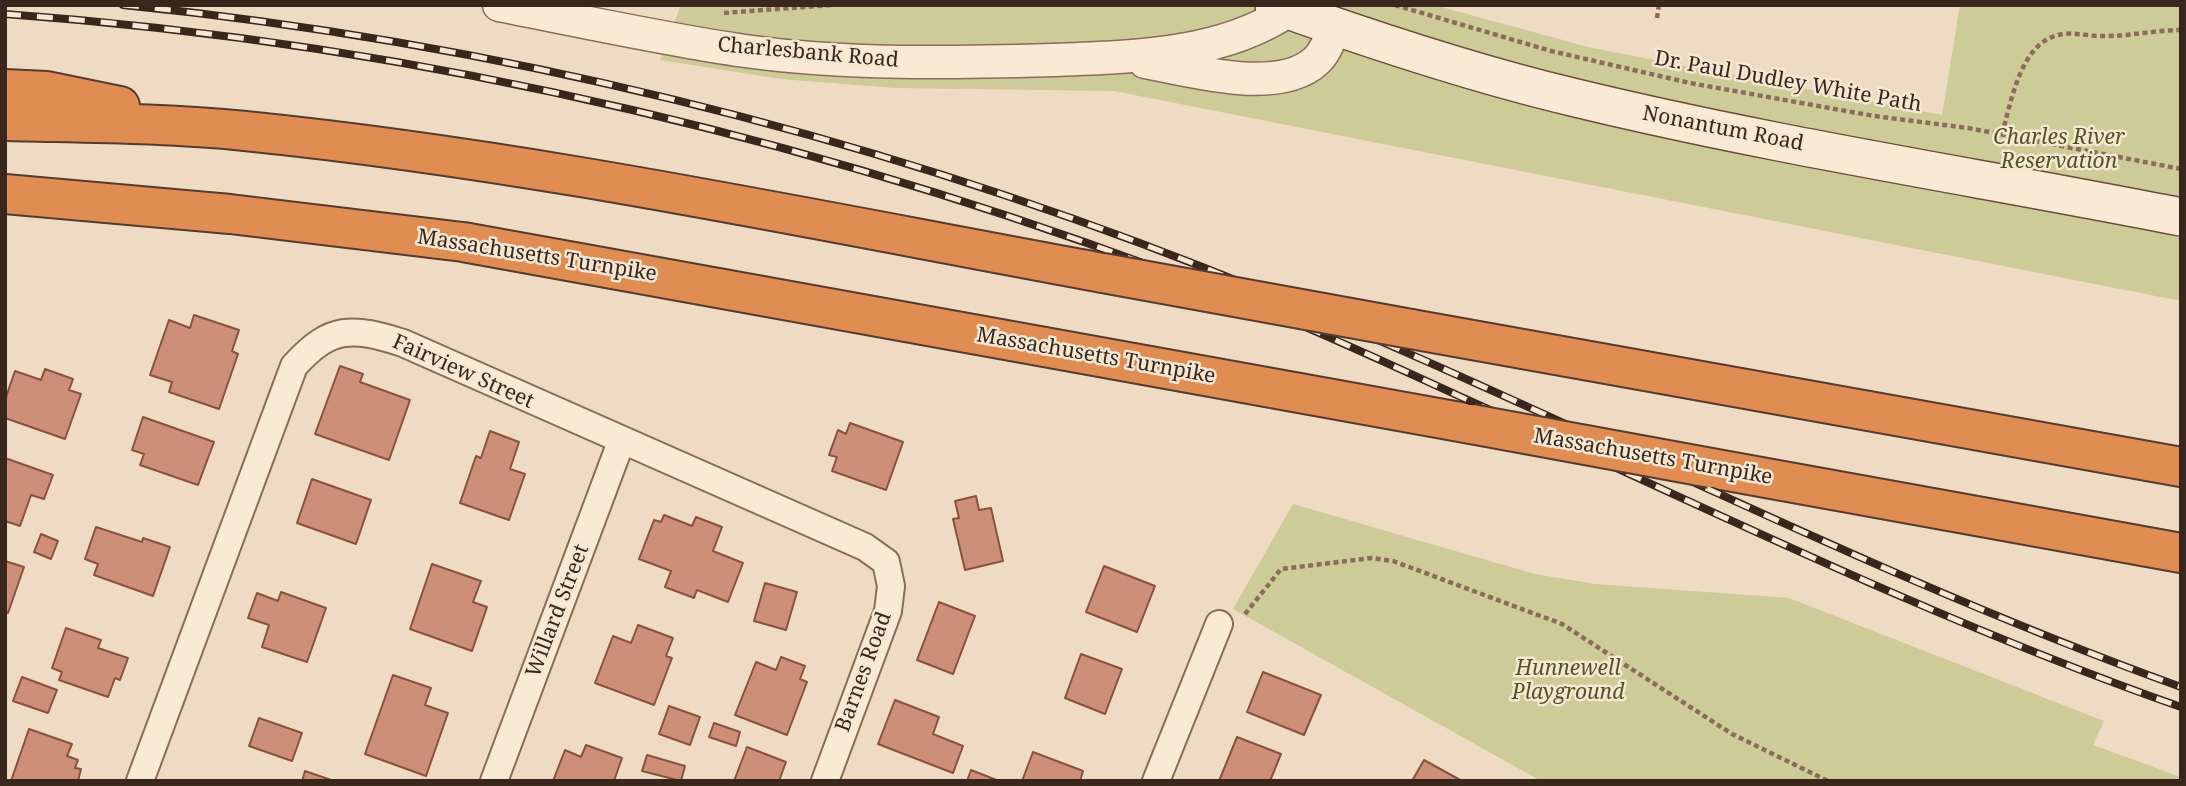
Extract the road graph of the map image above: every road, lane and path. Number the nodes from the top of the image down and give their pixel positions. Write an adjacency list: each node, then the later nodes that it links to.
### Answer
1 (499, 5): 10 (street, Charlesbank Road)
2 (831, 5): 6 (path)
3 (1395, 5): 14 (path, Dr. Paul Dudley White Path)
4 (1659, 5): 7 (path)
5 (1281, 8): 8 (main road, Nonantum Road); 10 (street, Charlesbank Road)
6 (718, 14)
7 (1657, 18)
8 (1335, 27): 10 (street, Charlesbank Road); 18 (main road, Nonantum Road)
9 (2181, 30): 14 (path)
10 (1119, 58)
11 (5, 89): 13 (highway)
12 (5, 121): 13 (highway)
13 (243, 131): 21 (highway, bridge)
14 (2002, 134): 15 (path, Dr. Paul Dudley White Path)
15 (2181, 169)
16 (5, 194): 17 (highway, Massachusetts Turnpike)
17 (172, 209): 19 (highway); 22 (highway, Massachusetts Turnpike, bridge)
18 (2181, 217)
19 (5, 219)
20 (621, 442): 23 (street, Fairview Street); 25 (street, Fairview Street); 26 (street, Willard Street)
21 (2181, 467)
22 (2181, 553)
23 (886, 562): 27 (street, Barnes Road)
24 (1231, 620): 28 (street); 29 (path)
25 (140, 781)
26 (494, 781)
27 (825, 781)
28 (1156, 781)
29 (1828, 781)

